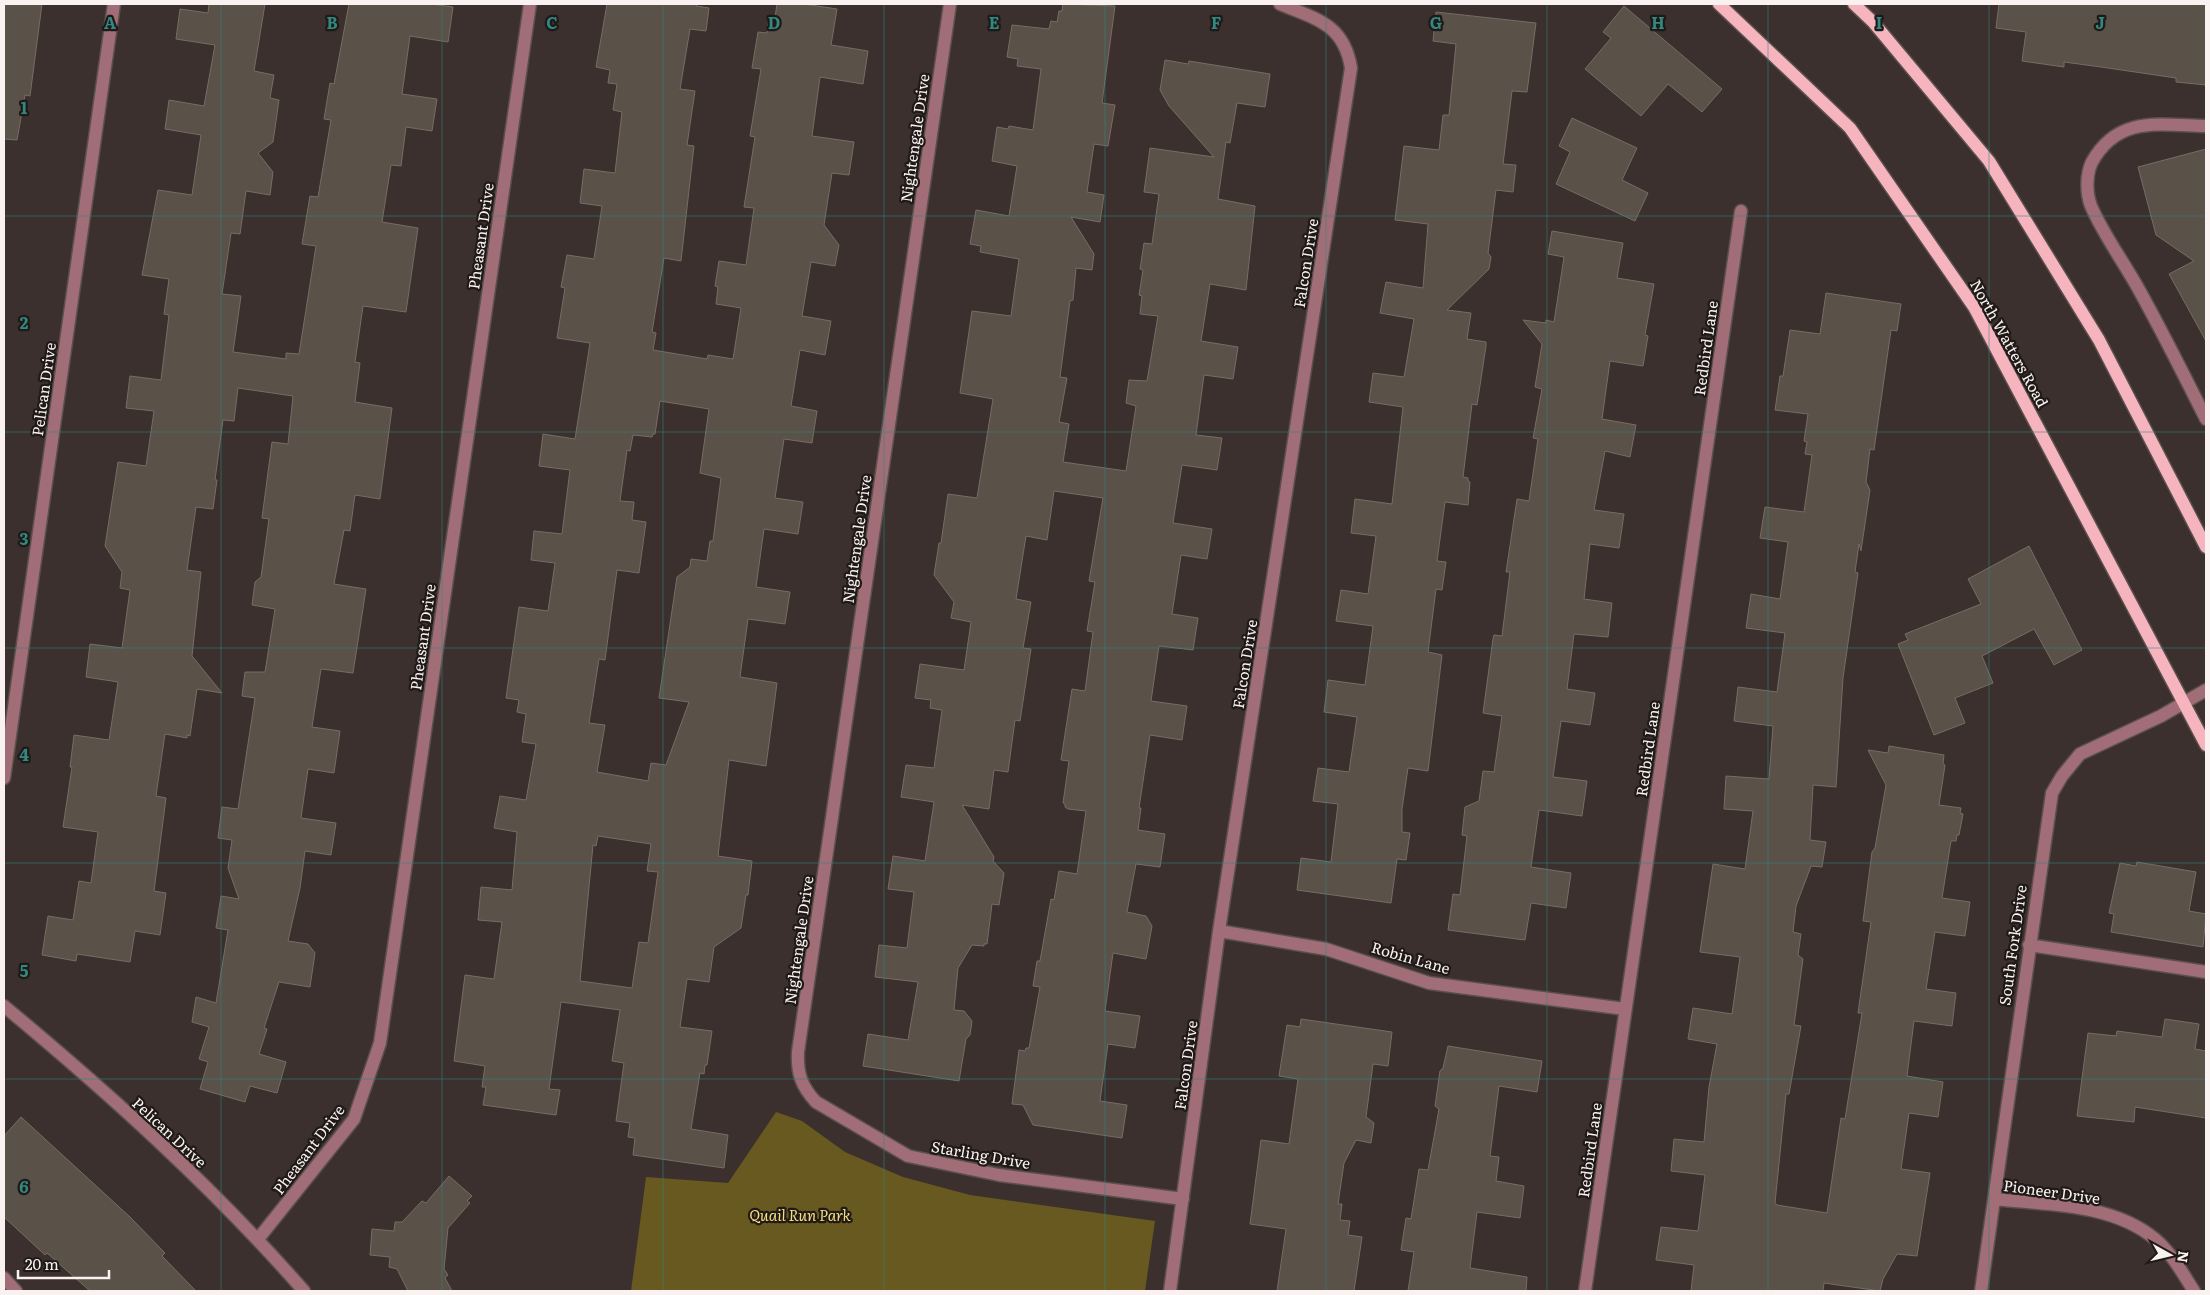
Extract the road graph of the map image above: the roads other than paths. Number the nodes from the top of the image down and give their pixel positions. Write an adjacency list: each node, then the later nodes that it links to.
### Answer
1 (114, 4): 14 (street, Pelican Drive)
2 (530, 4): 23 (street, Pheasant Drive)
3 (950, 4): 20 (street, Nightengale Drive)
4 (1280, 4): 15 (street, Falcon Drive)
5 (1719, 4): 12 (main road, North Watters Road)
6 (1854, 4): 10 (main road)
7 (2206, 126): 9 (street)
8 (1741, 211): 19 (street, Redbird Lane)
9 (2206, 419)
10 (2206, 547)
11 (2206, 690): 12 (street, South Fork Drive)
12 (2184, 702): 13 (main road, North Watters Road); 16 (street, South Fork Drive)
13 (2206, 746)
14 (4, 778)
15 (1219, 931): 19 (street, Robin Lane); 21 (street, Falcon Drive)
16 (2029, 945): 17 (street); 22 (street, South Fork Drive)
17 (2206, 972)
18 (4, 1006): 23 (street, Pelican Drive)
19 (1626, 1010): 28 (street, Redbird Lane)
20 (800, 1079): 21 (street, Starling Drive)
21 (1183, 1199): 27 (street, Falcon Drive)
22 (1994, 1199): 29 (street, South Fork Drive); 30 (street, Pioneer Drive)
23 (258, 1239): 26 (street, Pelican Drive)
24 (4, 1278): 25 (street)
25 (16, 1291)
26 (304, 1291)
27 (1170, 1291)
28 (1585, 1291)
29 (1981, 1291)
30 (2194, 1291)

